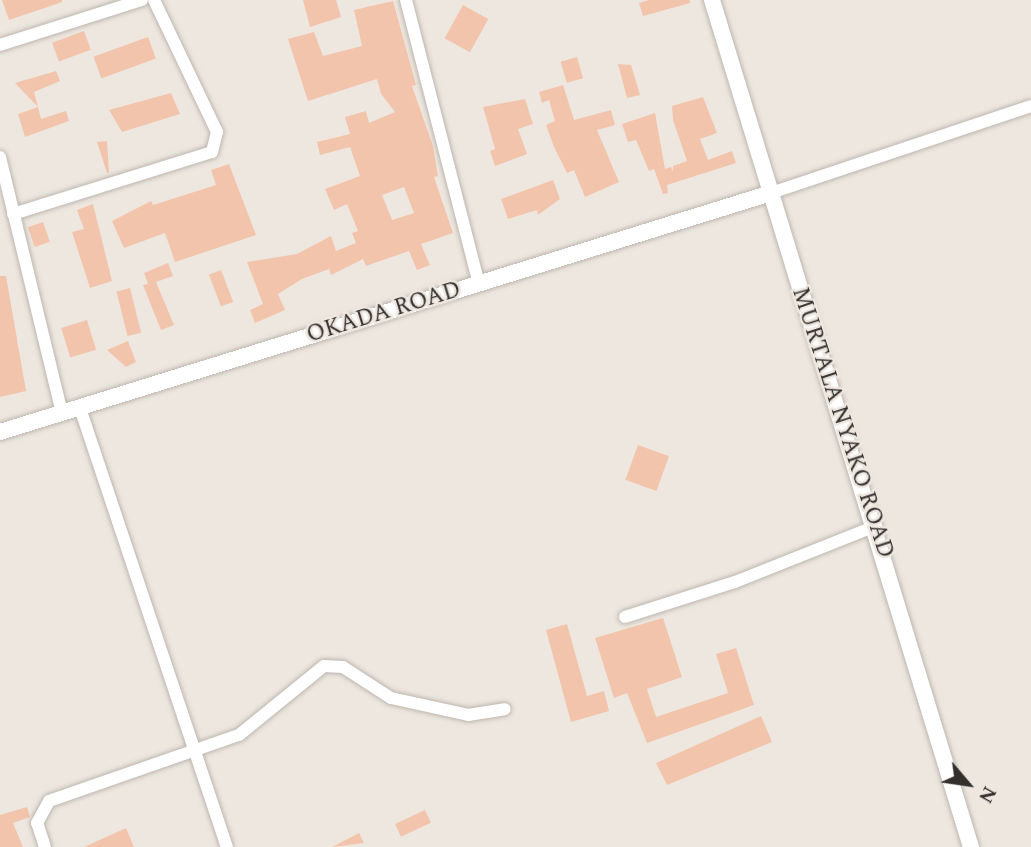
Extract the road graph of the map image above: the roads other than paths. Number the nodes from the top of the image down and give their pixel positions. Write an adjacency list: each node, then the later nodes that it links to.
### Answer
1 (142, 0): 5 (street)
2 (154, 0): 9 (street)
3 (406, 0): 10 (street)
4 (712, 0): 8 (street, MURTALA NYAKO ROAD)
5 (0, 46)
6 (1031, 108): 8 (street)
7 (0, 157): 9 (street)
8 (768, 194): 10 (street, OKADA ROAD); 14 (street, MURTALA NYAKO ROAD)
9 (13, 214): 12 (street)
10 (479, 284): 11 (street, OKADA ROAD)
11 (80, 408): 12 (street, OKADA ROAD); 17 (street)
12 (62, 414): 13 (street, OKADA ROAD)
13 (0, 432)
14 (876, 526): 15 (street); 20 (street, MURTALA NYAKO ROAD)
15 (625, 617)
16 (505, 709): 17 (street)
17 (195, 748): 18 (street); 19 (street)
18 (45, 847)
19 (227, 847)
20 (971, 847)

